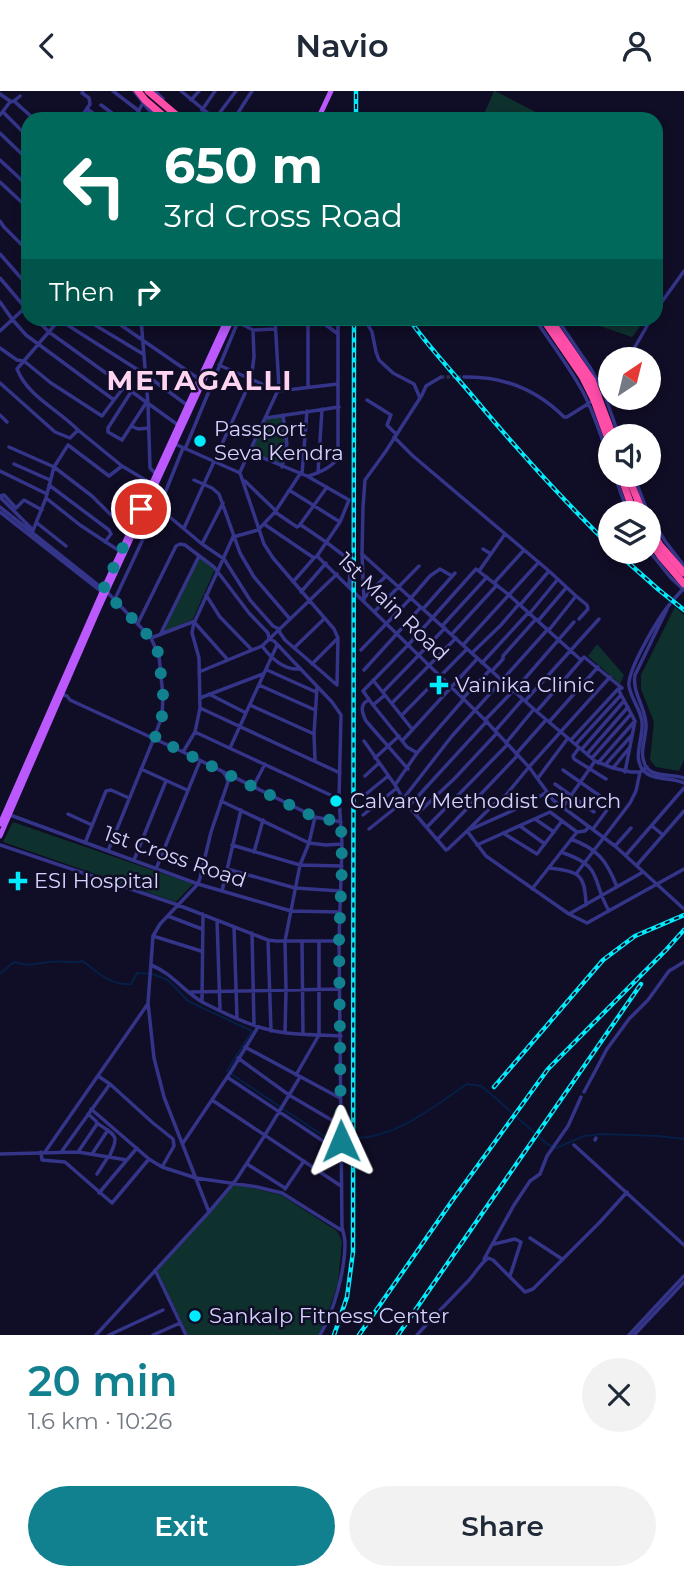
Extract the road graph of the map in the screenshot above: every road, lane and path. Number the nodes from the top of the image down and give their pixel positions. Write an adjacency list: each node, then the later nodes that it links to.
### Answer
1 (83, 91): 18 (street)
2 (113, 91): 20 (street)
3 (136, 91): 16 (street); 26 (highway)
4 (148, 91): 27 (highway)
5 (155, 91): 28 (street)
6 (181, 91): 14 (street)
7 (199, 91): 14 (street)
8 (215, 91): 19 (street)
9 (236, 91): 30 (street)
10 (252, 91): 31 (street)
11 (331, 91): 32 (main road)
12 (0, 94): 15 (street)
13 (19, 96): 15 (street)
14 (191, 100): 19 (street)
15 (12, 101): 21 (street); 33 (street)
16 (143, 103): 20 (street); 25 (street)
17 (101, 105): 24 (street)
18 (87, 109): 22 (street); 23 (street)
19 (202, 110): 29 (street)
20 (139, 111)
21 (25, 112)
22 (85, 112)
23 (92, 112)
24 (110, 112)
25 (153, 112)
26 (159, 112)
27 (172, 112)
28 (178, 112)
29 (205, 112)
30 (220, 112)
31 (238, 112)
32 (321, 112)
33 (1, 113): 34 (street)
34 (21, 131)
35 (0, 133): 36 (street)
36 (21, 153)
37 (0, 160): 38 (street)
38 (21, 180)
39 (0, 182): 40 (street)
40 (21, 202)
41 (0, 221): 42 (street)
42 (21, 244)
43 (0, 254): 45 (street)
44 (684, 271): 47 (street)
45 (21, 277)
46 (0, 278): 48 (street)
47 (663, 300)
48 (21, 301)
49 (0, 302): 51 (street)
50 (21, 312): 51 (street)
51 (12, 319): 72 (street); 76 (street)
52 (43, 326): 73 (street)
53 (54, 326): 73 (street)
54 (70, 326): 83 (street)
55 (96, 326): 79 (street)
56 (122, 326): 75 (street)
57 (142, 326): 75 (street)
58 (230, 326): 81 (main road)
59 (232, 326): 82 (street)
60 (246, 326): 71 (street)
61 (308, 326): 91 (street)
62 (327, 326): 74 (street)
63 (338, 326): 74 (street)
64 (369, 326): 94 (street)
65 (540, 326): 95 (street)
66 (548, 326): 95 (highway)
67 (555, 326): 95 (highway)
68 (561, 326): 95 (street)
69 (647, 326): 77 (street)
70 (275, 329): 71 (street); 92 (street)
71 (253, 330): 87 (street)
72 (0, 331)
73 (49, 332): 76 (street); 90 (street)
74 (338, 334): 89 (street)
75 (143, 340): 79 (street); 86 (street)
76 (38, 345): 80 (street); 96 (street)
77 (635, 347)
78 (0, 348): 80 (street)
79 (143, 355): 83 (street)
80 (24, 361): 96 (street); 114 (street)
81 (210, 361): 82 (street); 86 (main road)
82 (220, 366): 87 (street); 120 (street)
83 (146, 375): 98 (street); 99 (street)
84 (442, 377): 94 (street)
85 (464, 377): 95 (street)
86 (201, 380): 99 (main road); 117 (main road)
87 (251, 380): 92 (street); 122 (street)
88 (0, 383): 116 (street)
89 (338, 384): 91 (street); 100 (street)
90 (124, 387): 93 (street); 96 (street)
91 (308, 387): 92 (street)
92 (278, 391): 105 (street)
93 (131, 392): 98 (street); 112 (street)
94 (420, 398): 115 (street)
95 (596, 398): 107 (street); 108 (highway); 109 (highway); 110 (street)
96 (114, 400)
97 (367, 400): 115 (street)
98 (147, 404): 111 (street); 112 (street); 113 (street)
99 (187, 406): 111 (main road)
100 (339, 407): 101 (street); 129 (street)
101 (322, 409): 102 (street); 129 (street)
102 (307, 411): 104 (street); 131 (street)
103 (0, 415): 106 (street)
104 (283, 415): 105 (street); 126 (street)
105 (266, 418): 121 (street)
106 (7, 422)
107 (602, 424)
108 (604, 424)
109 (608, 424)
110 (612, 424)
111 (178, 425): 117 (main road)
112 (131, 426): 113 (street)
113 (149, 428): 130 (street)
114 (78, 430): 116 (street); 124 (street)
115 (395, 436): 158 (street); 169 (street)
116 (70, 438): 118 (street)
117 (172, 443): 120 (street); 130 (main road); 142 (main road)
118 (68, 445): 124 (street); 125 (street)
119 (9, 447): 125 (street)
120 (184, 448): 122 (street); 145 (street)
121 (249, 452): 126 (street); 128 (street)
122 (213, 461): 128 (street); 136 (street)
123 (14, 464): 132 (street)
124 (122, 466): 135 (street)
125 (54, 467): 132 (street); 157 (street)
126 (282, 467): 131 (street)
127 (0, 471): 141 (street)
128 (240, 473): 134 (street)
129 (318, 473): 131 (street)
130 (156, 474): 135 (main road)
131 (303, 475): 138 (street); 139 (street)
132 (50, 480): 137 (street)
133 (194, 480): 136 (street)
134 (243, 480): 148 (street); 155 (street)
135 (152, 484): 157 (main road)
136 (204, 484): 143 (street); 154 (street)
137 (49, 485): 141 (street); 161 (street)
138 (327, 487): 144 (street); 149 (street)
139 (289, 490): 144 (street); 148 (street)
140 (0, 496): 147 (street); 156 (street)
141 (47, 496): 147 (street); 161 (street)
142 (148, 501): 145 (street); 153 (main road)
143 (223, 503): 160 (street); 163 (street)
144 (314, 506): 149 (street); 152 (street)
145 (159, 508): 154 (street)
146 (0, 510): 156 (street)
147 (42, 510): 150 (street)
148 (275, 511): 151 (street); 152 (street)
149 (340, 522): 162 (street)
150 (37, 523): 156 (street); 164 (street)
151 (264, 524): 155 (street); 172 (street, 1st Main Road)
152 (301, 525): 162 (street)
153 (137, 527): 195 (main road); 195 (street)
154 (184, 528): 163 (street)
155 (258, 530): 160 (street); 188 (street)
156 (32, 533): 195 (street)
157 (130, 533): 168 (main road)
158 (505, 534): 167 (street); 170 (street)
159 (661, 534): 179 (street)
160 (233, 537): 174 (street); 209 (street)
161 (105, 542): 168 (street)
162 (326, 542): 172 (street); 190 (street)
163 (202, 544): 174 (street)
164 (66, 546)
165 (661, 546): 183 (highway)
166 (482, 549): 170 (street)
167 (524, 550): 175 (street); 189 (street)
168 (121, 552): 195 (main road)
169 (362, 554): 185 (street); 201 (street)
170 (491, 555): 180 (street)
171 (198, 556): 181 (street); 216 (street); 221 (street)
172 (316, 557): 176 (street, 1st Main Road); 188 (street)
173 (661, 557): 193 (highway)
174 (223, 560): 181 (street); 218 (street)
175 (539, 562): 182 (street); 196 (street)
176 (326, 563): 184 (street, 1st Main Road); 194 (street)
177 (659, 564): 193 (street)
178 (419, 566): 191 (street)
179 (684, 566)
180 (477, 570): 186 (street); 208 (street)
181 (218, 571): 197 (street); 224 (street)
182 (549, 571): 187 (street); 203 (street)
183 (684, 573)
184 (337, 574): 190 (street, 1st Main Road); 202 (street)
185 (386, 576): 191 (street); 201 (street)
186 (487, 577): 189 (street); 217 (street)
187 (558, 579): 192 (street); 206 (street)
188 (293, 582): 194 (street)
189 (496, 584): 196 (street); 222 (street)
190 (348, 585): 201 (street, 1st Main Road)
191 (399, 588): 199 (street); 205 (street)
192 (567, 588): 198 (street); 212 (street)
193 (684, 588): 200 (street)
194 (301, 592): 202 (street)
195 (107, 594): 216 (street); 262 (main road)
196 (509, 595): 203 (street); 230 (street)
197 (206, 596): 213 (street); 234 (street)
198 (576, 596): 210 (street); 219 (street)
199 (411, 598): 204 (street); 204 (street); 214 (street)
200 (675, 598)
201 (364, 599): 205 (street, 1st Main Road)
202 (310, 602): 207 (street); 209 (street)
203 (519, 604): 206 (street); 235 (street)
204 (422, 608): 208 (street); 220 (street)
205 (375, 611): 214 (street, 1st Main Road)
206 (529, 613): 212 (street); 241 (street)
207 (325, 618): 225 (street); 231 (street)
208 (433, 618): 217 (street); 227 (street)
209 (290, 619): 218 (street)
210 (579, 619)
211 (599, 619): 233 (street)
212 (537, 620): 219 (street); 247 (street)
213 (195, 621): 221 (street); 240 (street); 248 (street)
214 (386, 622): 220 (street, 1st Main Road); 232 (street)
215 (574, 622): 226 (street)
216 (138, 623): 223 (street)
217 (444, 627): 222 (street); 236 (street)
218 (278, 630): 224 (street); 231 (street)
219 (548, 630): 226 (street); 252 (street)
220 (397, 633): 227 (street, 1st Main Road); 246 (street)
221 (160, 635): 223 (street)
222 (454, 636): 230 (street); 243 (street)
223 (151, 638): 290 (street)
224 (270, 638): 228 (street); 229 (street)
225 (338, 638): 242 (street); 242 (street)
226 (558, 639): 233 (street); 259 (street)
227 (409, 644): 236 (street, 1st Main Road); 253 (street)
228 (278, 645): 237 (street); 245 (street)
229 (262, 646): 234 (street); 237 (street)
230 (465, 647): 235 (street); 250 (street)
231 (294, 648): 242 (street)
232 (361, 650)
233 (570, 650): 239 (street); 266 (street)
234 (253, 651): 240 (street)
235 (472, 653): 238 (street)
236 (420, 655): 243 (street, 1st Main Road); 261 (street)
237 (271, 658): 245 (street); 249 (street)
238 (478, 659): 241 (street); 255 (street)
239 (584, 659): 244 (street); 276 (street)
240 (228, 660): 248 (street)
241 (482, 663): 247 (street)
242 (312, 664)
243 (430, 665): 250 (street, 1st Main Road); 269 (street)
244 (598, 667): 251 (street); 281 (street)
245 (299, 669): 258 (street)
246 (363, 670)
247 (491, 670): 252 (street); 265 (street)
248 (199, 672): 264 (street)
249 (265, 672): 254 (street); 258 (street); 260 (street)
250 (441, 676): 255 (street, 1st Main Road); 279 (street)
251 (610, 677): 257 (street); 287 (street)
252 (501, 679): 259 (street); 275 (street)
253 (373, 680): 261 (street); 267 (street)
254 (259, 685): 270 (street); 274 (street)
255 (451, 687): 265 (street, 1st Main Road); 284 (street)
256 (629, 687): 257 (street); 316 (street); 316 (street)
257 (620, 689): 263 (street); 292 (street)
258 (316, 690): 274 (street); 319 (street)
259 (514, 690): 266 (street); 280 (street)
260 (209, 694): 264 (street); 277 (street)
261 (384, 694): 269 (street); 271 (street)
262 (59, 695): 290 (street); 343 (main road)
263 (621, 695): 268 (street); 297 (street)
264 (200, 698): 272 (street)
265 (463, 699): 275 (street, 1st Main Road); 300 (street)
266 (524, 700): 276 (street); 286 (street)
267 (369, 701): 271 (street); 295 (street)
268 (624, 701): 273 (street); 297 (street)
269 (392, 703): 279 (street)
270 (250, 705): 277 (street); 289 (street)
271 (373, 705): 291 (street)
272 (200, 708): 283 (street); 285 (street)
273 (628, 708): 278 (street); 301 (street)
274 (315, 710): 289 (street)
275 (475, 710): 280 (street, 1st Main Road); 336 (street)
276 (535, 710): 281 (street); 294 (street)
277 (246, 713): 283 (street)
278 (631, 714): 282 (street); 306 (street)
279 (402, 715): 284 (street)
280 (486, 720): 286 (street, 1st Main Road); 338 (street)
281 (548, 721): 287 (street); 302 (street)
282 (635, 721): 288 (street); 306 (street)
283 (240, 726): 298 (street); 305 (street)
284 (412, 729): 291 (street)
285 (195, 732): 298 (street); 299 (street)
286 (496, 732): 294 (street, 1st Main Road); 346 (street)
287 (561, 732): 292 (street); 310 (street)
288 (634, 733): 296 (street); 309 (street)
289 (314, 734): 305 (street)
290 (155, 738): 299 (street); 312 (street)
291 (401, 738): 295 (street); 300 (street)
292 (570, 739): 297 (street); 322 (street)
293 (364, 741): 303 (street)
294 (507, 744): 302 (street, 1st Main Road); 356 (street)
295 (388, 746): 303 (street); 313 (street)
296 (631, 746): 311 (street); 318 (street)
297 (579, 747): 301 (street); 314 (street)
298 (230, 748): 307 (street)
299 (183, 752): 304 (street)
300 (417, 753): 313 (street)
301 (587, 754): 306 (street)
302 (517, 755): 310 (street, 1st Main Road); 367 (street)
303 (376, 758): 308 (street)
304 (200, 761): 317 (street); 330 (street)
305 (315, 761): 319 (street)
306 (595, 761): 309 (street); 314 (street)
307 (265, 764): 328 (street); 335 (street)
308 (379, 764): 320 (street); 321 (street)
309 (605, 766): 311 (street)
310 (529, 767): 322 (street, 1st Main Road); 360 (street)
311 (613, 768): 318 (street)
312 (141, 769): 324 (street); 334 (street)
313 (408, 769): 329 (street)
314 (590, 769): 323 (street); 325 (street)
315 (563, 770): 325 (street)
316 (643, 770): 318 (street); 326 (street); 366 (street)
317 (222, 771): 328 (street); 337 (street)
318 (625, 772)
319 (340, 773): 335 (street)
320 (365, 776)
321 (388, 776): 329 (street); 332 (street)
322 (537, 778): 331 (street, 1st Main Road)
323 (606, 779)
324 (166, 781): 330 (street); 382 (street)
325 (581, 782): 333 (street); 357 (street)
326 (684, 783): 354 (street)
327 (555, 784): 333 (street)
328 (253, 787): 347 (street)
329 (396, 787): 336 (street); 345 (street)
330 (187, 790): 388 (street)
331 (547, 792): 339 (street, 1st Main Road); 360 (street)
332 (366, 793)
333 (572, 795): 339 (street); 342 (street)
334 (129, 798): 353 (street); 377 (street)
335 (340, 799): 351 (street)
336 (403, 800): 338 (street); 359 (street)
337 (221, 801): 340 (street); 393 (street)
338 (409, 806): 346 (street)
339 (563, 807): 357 (street, 1st Main Road)
340 (241, 810): 349 (street); 374 (street)
341 (684, 811): 365 (street)
342 (594, 812)
343 (7, 814): 352 (main road); 364 (main road); 370 (street, 1st Cross Road)
344 (68, 814): 353 (street)
345 (363, 815)
346 (416, 815): 356 (street)
347 (314, 817): 351 (street); 369 (street)
348 (535, 819): 350 (street); 355 (street); 361 (street)
349 (263, 820): 369 (street); 379 (street)
350 (562, 821): 361 (street); 362 (street)
351 (341, 822): 371 (street)
352 (0, 824)
353 (92, 825): 370 (street)
354 (652, 825): 365 (street); 381 (street)
355 (520, 826): 363 (street); 372 (street)
356 (427, 827): 367 (street)
357 (591, 828): 362 (street); 366 (street, 1st Main Road)
358 (631, 828): 376 (street)
359 (369, 829)
360 (467, 831): 367 (street); 375 (street)
361 (554, 832): 372 (street)
362 (577, 832): 368 (street)
363 (503, 833): 372 (street); 375 (street)
364 (0, 835)
365 (663, 835): 385 (street)
366 (604, 838): 376 (street, 1st Main Road); 378 (street)
367 (437, 839)
368 (571, 839): 378 (street); 380 (street)
369 (309, 842): 371 (street); 384 (street)
370 (85, 843): 377 (street, 1st Cross Road)
371 (342, 844): 386 (street)
372 (545, 844)
373 (0, 845): 401 (street)
374 (232, 845): 379 (street); 389 (street)
375 (477, 845): 397 (street)
376 (615, 846): 381 (street, 1st Main Road)
377 (107, 851): 382 (street, 1st Cross Road)
378 (595, 851): 383 (street); 395 (street)
379 (254, 852): 384 (street)
380 (561, 852): 383 (street); 387 (street)
381 (626, 855): 385 (street, 1st Main Road)
382 (133, 861): 388 (street, 1st Cross Road)
383 (586, 862): 392 (street); 400 (street)
384 (300, 865): 386 (street); 396 (street)
385 (637, 865): 391 (street, 1st Main Road)
386 (342, 866): 399 (street)
387 (549, 868): 392 (street); 397 (street)
388 (156, 869): 393 (street, 1st Cross Road)
389 (227, 869): 396 (street); 398 (street)
390 (684, 869): 394 (street)
391 (644, 871): 394 (street, 1st Main Road); 395 (street)
392 (576, 874): 402 (street)
393 (198, 884): 398 (street, 1st Cross Road); 401 (street)
394 (658, 884): 403 (street, 1st Main Road); 405 (street)
395 (617, 887): 400 (street)
396 (295, 888): 399 (street); 404 (street)
397 (532, 889): 408 (street)
398 (222, 891): 404 (street, 1st Cross Road)
399 (341, 891): 406 (street)
400 (601, 896): 402 (street); 405 (street)
401 (178, 905): 407 (street); 409 (street)
402 (586, 905): 408 (street)
403 (684, 909)
404 (291, 911): 406 (street, 1st Cross Road); 416 (street)
405 (609, 911): 408 (street)
406 (340, 912): 419 (street)
407 (202, 914): 410 (street); 412 (street)
408 (569, 915)
409 (168, 916): 412 (street); 414 (street)
410 (218, 920): 411 (street); 429 (street)
411 (234, 927): 413 (street); 430 (street)
412 (202, 929): 420 (street)
413 (251, 933): 415 (street); 431 (street)
414 (153, 936): 420 (street); 422 (street)
415 (268, 940): 416 (street); 424 (street)
416 (285, 941): 417 (street); 425 (street)
417 (302, 941): 418 (street); 426 (street)
418 (319, 941): 419 (street); 427 (street)
419 (339, 941): 423 (street)
420 (202, 951): 428 (street)
421 (684, 962): 449 (street)
422 (150, 965): 432 (street); 434 (street)
423 (340, 989): 427 (street); 442 (street)
424 (270, 990): 425 (street); 431 (street); 438 (street)
425 (286, 990): 426 (street); 439 (street)
426 (303, 990): 427 (street); 440 (street)
427 (319, 990): 441 (street)
428 (202, 991): 429 (street); 432 (street); 433 (street)
429 (219, 991): 430 (street); 435 (street)
430 (236, 991): 431 (street); 436 (street)
431 (253, 991): 437 (street)
432 (189, 992): 433 (street)
433 (202, 1002): 435 (street)
434 (148, 1003): 445 (street); 461 (street)
435 (220, 1010): 436 (street)
436 (237, 1018): 437 (street)
437 (256, 1027): 438 (street); 443 (street)
438 (271, 1031): 439 (street)
439 (285, 1033): 440 (street)
440 (303, 1034): 441 (street)
441 (319, 1035): 442 (street); 447 (street)
442 (341, 1037): 452 (street)
443 (245, 1047): 444 (street); 447 (street)
444 (238, 1058): 446 (street); 450 (street)
445 (98, 1076): 448 (street); 466 (street)
446 (228, 1076): 453 (street); 455 (street)
447 (298, 1076): 450 (street); 452 (street)
448 (110, 1084): 454 (street); 462 (street)
449 (584, 1092)
450 (289, 1095): 455 (street); 458 (street)
451 (581, 1097): 488 (street)
452 (340, 1098): 458 (street)
453 (212, 1100): 460 (street); 463 (street)
454 (92, 1109): 456 (street); 465 (street)
455 (280, 1111): 460 (street); 469 (street)
456 (88, 1114): 457 (street); 467 (street)
457 (97, 1123): 459 (street); 468 (street)
458 (340, 1125): 469 (street)
459 (108, 1130): 471 (street); 472 (street)
460 (265, 1135): 475 (street); 476 (street)
461 (181, 1137): 462 (street); 463 (street)
462 (174, 1140): 477 (street)
463 (183, 1143): 479 (street)
464 (574, 1145): 483 (street)
465 (137, 1148): 473 (street); 474 (street)
466 (43, 1152): 467 (street); 470 (street); 484 (street)
467 (61, 1152): 468 (street)
468 (78, 1152): 471 (street)
469 (341, 1153): 481 (street)
470 (0, 1154)
471 (92, 1154): 472 (street)
472 (108, 1157): 474 (street); 478 (street)
473 (149, 1159): 477 (street); 484 (street)
474 (127, 1160): 484 (street)
475 (304, 1161): 481 (street); 482 (street)
476 (247, 1164): 480 (street); 482 (street)
477 (162, 1167): 479 (street)
478 (97, 1174)
479 (196, 1178): 480 (street); 485 (street)
480 (234, 1183): 482 (street); 485 (street)
481 (341, 1186): 486 (street)
482 (284, 1191): 486 (street)
483 (627, 1192): 489 (street); 490 (street)
484 (99, 1193)
485 (209, 1212): 492 (street)
486 (342, 1231): 502 (street)
487 (530, 1238): 490 (street)
488 (492, 1244): 491 (street); 493 (street)
489 (684, 1245)
490 (562, 1259): 493 (street)
491 (483, 1261): 493 (street); 503 (street)
492 (155, 1270): 497 (street); 498 (street)
493 (510, 1276)
494 (684, 1276): 504 (street)
495 (684, 1282): 504 (street)
496 (163, 1310): 499 (street)
497 (180, 1322): 500 (street); 501 (street)
498 (96, 1335)
499 (109, 1335)
500 (153, 1335)
501 (186, 1335)
502 (320, 1335)
503 (417, 1335)
504 (631, 1335)

